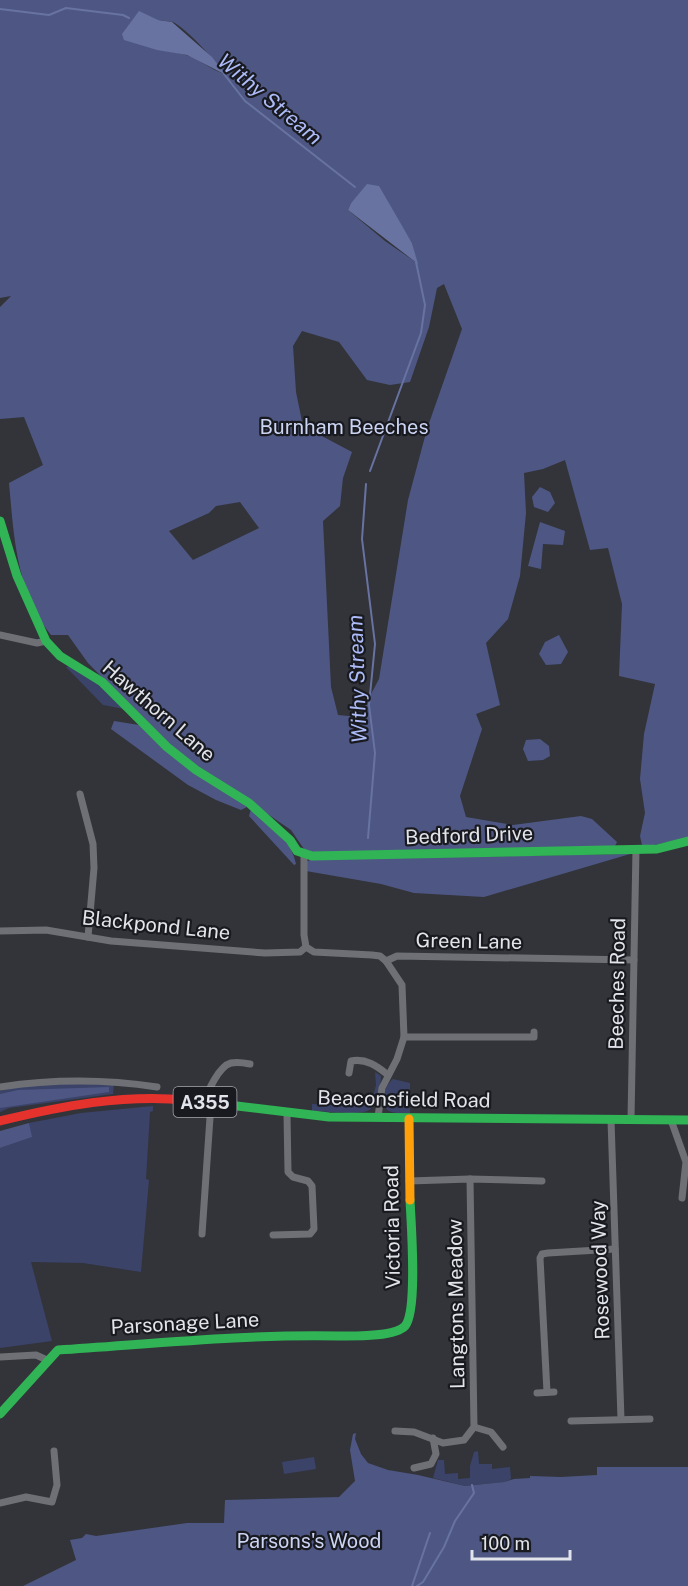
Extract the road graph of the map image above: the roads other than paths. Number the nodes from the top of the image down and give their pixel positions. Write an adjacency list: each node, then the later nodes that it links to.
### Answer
1 (0, 520): 3 (street, Hawthorn Lane)
2 (0, 635): 3 (street)
3 (46, 641): 7 (street, Hawthorn Lane)
4 (80, 794): 9 (street)
5 (688, 842): 6 (street, Bedford Drive)
6 (636, 849): 7 (street, Bedford Drive); 12 (street, Beeches Road)
7 (304, 854): 10 (street)
8 (0, 931): 9 (street, Blackpond Lane)
9 (88, 937): 10 (street, Blackpond Lane)
10 (306, 947): 11 (street, Green Lane)
11 (386, 960): 12 (street, Green Lane); 13 (street)
12 (634, 960): 26 (street, Beeches Road)
13 (404, 1037): 14 (street); 17 (street)
14 (534, 1038)
15 (250, 1064): 22 (street)
16 (349, 1073): 17 (street)
17 (388, 1075): 24 (street)
18 (122, 1083): 19 (street); 20 (street); 21 (street)
19 (0, 1087)
20 (157, 1087)
21 (121, 1100): 22 (street, Beaconsfield Road / A355); 30 (street, Beaconsfield Road / A355)
22 (208, 1103): 23 (street, Beaconsfield Road / A355); 35 (street)
23 (286, 1114): 24 (street, Beaconsfield Road / A355); 36 (street)
24 (378, 1117): 25 (street, Beaconsfield Road / A355)
25 (409, 1119): 27 (street, Beaconsfield Road / A355); 32 (street, Victoria Road)
26 (631, 1119): 27 (street, Beaconsfield Road / A355); 28 (street, Beaconsfield Road / A355)
27 (611, 1120): 37 (street, Rosewood Way)
28 (671, 1120): 29 (street, Beaconsfield Road / A355); 34 (street)
29 (688, 1120)
30 (0, 1121)
31 (470, 1179): 32 (street); 33 (street); 46 (street, Langtons Meadow)
32 (409, 1181): 38 (street, Victoria Road)
33 (542, 1181)
34 (682, 1197)
35 (202, 1234)
36 (273, 1235)
37 (615, 1249): 41 (street); 43 (street, Rosewood Way)
38 (401, 1330): 40 (street, Parsonage Lane)
39 (0, 1357): 40 (street)
40 (47, 1360): 42 (street, Parsonage Lane)
41 (537, 1393)
42 (0, 1414)
43 (621, 1419): 44 (street); 45 (street)
44 (650, 1419)
45 (571, 1421)
46 (474, 1427): 48 (street); 49 (street)
47 (395, 1431): 48 (street)
48 (433, 1438): 51 (street)
49 (503, 1448)
50 (54, 1451): 52 (street)
51 (414, 1468)
52 (0, 1503)

